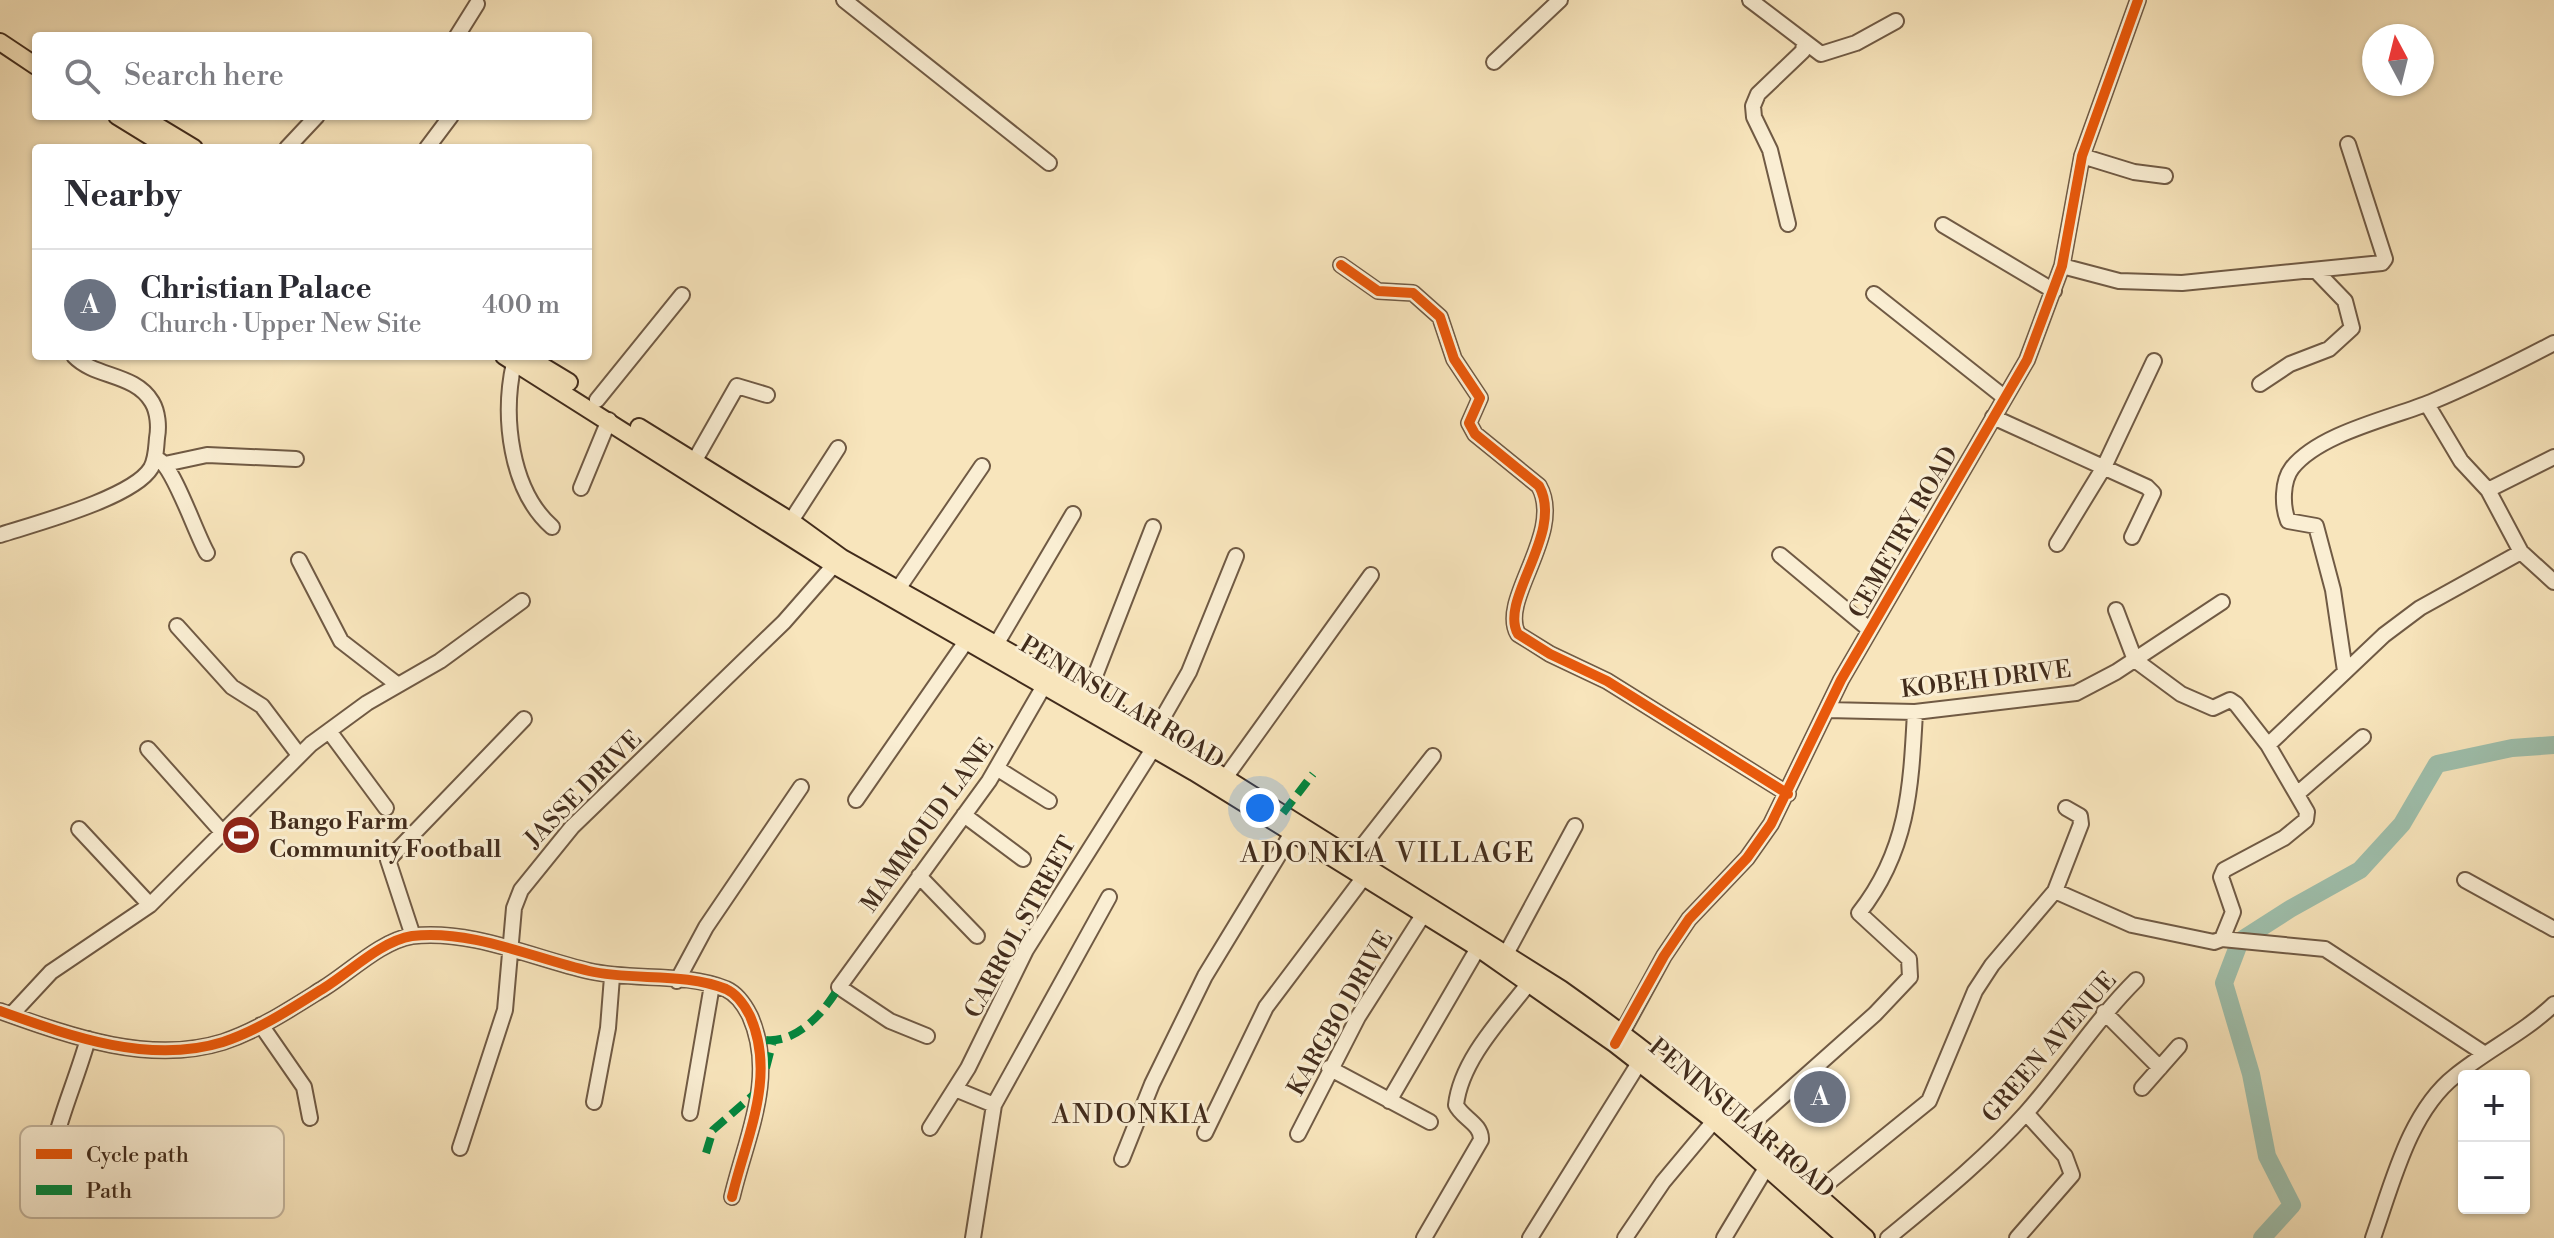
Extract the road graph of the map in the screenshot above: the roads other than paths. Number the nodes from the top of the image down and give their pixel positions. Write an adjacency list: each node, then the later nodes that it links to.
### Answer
1 (844, 0): 24 (street)
2 (1560, 0): 12 (street)
3 (1750, 0): 10 (street)
4 (2138, 0): 23 (street, CEMETRY ROAD)
5 (477, 4): 8 (street)
6 (1896, 21): 10 (street)
7 (0, 31): 11 (main road)
8 (460, 32)
9 (0, 42): 13 (main road)
10 (1804, 43): 26 (street)
11 (32, 51)
12 (1494, 62)
13 (32, 63)
14 (124, 120): 18 (main road)
15 (148, 120): 19 (main road)
16 (313, 120): 20 (street)
17 (448, 120): 21 (street)
18 (162, 144)
19 (187, 144)
20 (291, 144)
21 (430, 144)
22 (2348, 144): 30 (street)
23 (2082, 156): 25 (street); 29 (street, CEMETRY ROAD)
24 (1049, 163)
25 (2165, 176)
26 (1788, 224)
27 (1943, 225): 31 (street)
28 (1341, 265): 97 (street)
29 (2062, 266): 30 (street); 31 (street, CEMETRY ROAD)
30 (2317, 272): 40 (street)
31 (2054, 291): 42 (street, CEMETRY ROAD)
32 (1874, 294): 42 (street)
33 (682, 295): 43 (street)
34 (2554, 343): 44 (street)
35 (80, 360): 51 (street)
36 (515, 360): 58 (street)
37 (518, 360): 46 (main road, PENINSULAR ROAD)
38 (519, 360): 43 (main road, PENINSULAR ROAD)
39 (2154, 361): 53 (street)
40 (2260, 384)
41 (767, 395): 50 (street)
42 (2004, 397): 45 (street, CEMETRY ROAD)
43 (597, 400): 50 (main road, PENINSULAR ROAD)
44 (2427, 404): 55 (street); 80 (street)
45 (1993, 417): 53 (street); 76 (street, CEMETRY ROAD)
46 (609, 420): 54 (street); 68 (main road, PENINSULAR ROAD)
47 (838, 448): 57 (street)
48 (2554, 457): 55 (street)
49 (296, 459): 51 (street)
50 (695, 460): 57 (main road, PENINSULAR ROAD)
51 (160, 461): 60 (street); 64 (street)
52 (982, 466): 71 (street)
53 (2104, 467): 61 (street); 62 (street)
54 (581, 488)
55 (2488, 490): 63 (street)
56 (1073, 514): 78 (street)
57 (791, 521): 71 (main road, PENINSULAR ROAD)
58 (552, 527)
59 (1153, 527): 83 (street)
60 (0, 535)
61 (2132, 537)
62 (2057, 544)
63 (2521, 552): 70 (street); 80 (street)
64 (207, 553)
65 (1780, 555): 76 (street)
66 (1236, 556): 89 (street, CARROL STREET)
67 (299, 560): 82 (street)
68 (834, 565): 77 (main road, PENINSULAR ROAD); 121 (street, JASSE DRIVE)
69 (1371, 575): 95 (street)
70 (2554, 582)
71 (898, 589): 78 (main road, PENINSULAR ROAD)
72 (522, 601): 82 (street)
73 (2222, 602): 79 (street, KOBEH DRIVE)
74 (2116, 610): 79 (street)
75 (177, 626): 92 (street)
76 (1870, 630): 84 (street, CEMETRY ROAD)
77 (967, 640): 81 (main road, PENINSULAR ROAD); 99 (street)
78 (997, 643): 83 (main road, PENINSULAR ROAD)
79 (2135, 660): 85 (street, KOBEH DRIVE); 90 (street)
80 (2345, 671): 90 (street)
81 (1045, 684): 89 (main road, PENINSULAR ROAD); 94 (street, MAMMOUD LANE)
82 (398, 685): 87 (street)
83 (1088, 694): 89 (main road, PENINSULAR ROAD)
84 (1827, 710): 85 (street, KOBEH DRIVE); 97 (street, CEMETRY ROAD)
85 (1915, 712): 155 (street)
86 (524, 719): 118 (street)
87 (329, 731): 92 (street); 101 (street)
88 (2363, 737): 98 (street)
89 (1151, 742): 95 (main road, PENINSULAR ROAD); 107 (main road, PENINSULAR ROAD); 142 (street, CARROL STREET)
90 (2268, 745): 98 (street)
91 (148, 749): 106 (street)
92 (299, 755): 106 (street)
93 (1433, 756): 108 (street)
94 (998, 769): 100 (street); 103 (street, MAMMOUD LANE)
95 (1225, 778): 108 (main road, PENINSULAR ROAD)
96 (801, 787): 126 (street)
97 (1788, 794): 134 (street, CEMETRY ROAD)
98 (2297, 794): 120 (street)
99 (856, 800)
100 (1049, 801)
101 (386, 808)
102 (2066, 808): 113 (street)
103 (964, 815): 109 (street); 110 (street, MAMMOUD LANE)
104 (1575, 826): 123 (street)
105 (79, 829): 115 (street)
106 (223, 833): 115 (street)
107 (1292, 833): 111 (main road, PENINSULAR ROAD); 157 (street)
108 (1353, 858): 123 (main road, PENINSULAR ROAD)
109 (1023, 859)
110 (919, 876): 119 (street); 133 (street, MAMMOUD LANE)
111 (1364, 877): 116 (main road, PENINSULAR ROAD); 153 (street)
112 (2465, 880): 117 (street)
113 (2055, 891): 120 (street); 160 (street)
114 (1109, 897): 145 (street)
115 (150, 905): 131 (street)
116 (1423, 915): 122 (main road, PENINSULAR ROAD); 139 (street, KARGBO DRIVE)
117 (2554, 929)
118 (413, 936): 121 (street); 132 (street)
119 (977, 936)
120 (2227, 940): 137 (street)
121 (511, 948): 124 (street); 156 (street, JASSE DRIVE)
122 (1478, 948): 127 (main road, PENINSULAR ROAD); 143 (street)
123 (1506, 954): 134 (main road, PENINSULAR ROAD)
124 (612, 977): 126 (street); 144 (street)
125 (2136, 980): 130 (street, GREEN AVENUE)
126 (677, 981): 128 (street)
127 (1529, 983): 134 (main road, PENINSULAR ROAD); 162 (street)
128 (720, 988): 146 (street); 159 (street)
129 (2554, 1004): 137 (street)
130 (2104, 1012): 140 (street); 147 (street, GREEN AVENUE)
131 (6, 1013): 135 (street)
132 (261, 1025): 135 (street); 148 (street)
133 (927, 1036)
134 (1619, 1038): 138 (main road, PENINSULAR ROAD); 155 (main road, PENINSULAR ROAD)
135 (88, 1039): 151 (street)
136 (2179, 1046): 140 (street)
137 (2478, 1059): 170 (street)
138 (1639, 1063): 149 (main road, PENINSULAR ROAD); 163 (street)
139 (1329, 1068): 143 (street); 154 (street, KARGBO DRIVE)
140 (2160, 1068): 141 (street)
141 (2142, 1088)
142 (955, 1089): 145 (street); 152 (street, CARROL STREET)
143 (1389, 1101): 150 (street)
144 (594, 1102)
145 (994, 1105): 161 (street)
146 (690, 1113)
147 (2026, 1113): 168 (street, GREEN AVENUE); 169 (street)
148 (310, 1118)
149 (1714, 1121): 155 (main road, PENINSULAR ROAD); 164 (street)
150 (1430, 1122)
151 (56, 1126)
152 (930, 1128)
153 (1205, 1133)
154 (1298, 1134)
155 (1739, 1134): 158 (main road, PENINSULAR ROAD); 160 (main road, PENINSULAR ROAD)
156 (460, 1148)
157 (1122, 1159)
158 (1766, 1168): 160 (main road, PENINSULAR ROAD); 165 (street)
159 (732, 1197)
160 (1810, 1197): 166 (main road, PENINSULAR ROAD); 167 (main road, PENINSULAR ROAD)
161 (973, 1238)
162 (1424, 1238)
163 (1530, 1238)
164 (1625, 1238)
165 (1724, 1238)
166 (1846, 1238)
167 (1866, 1238)
168 (1888, 1238)
169 (2017, 1238)
170 (2373, 1238)

